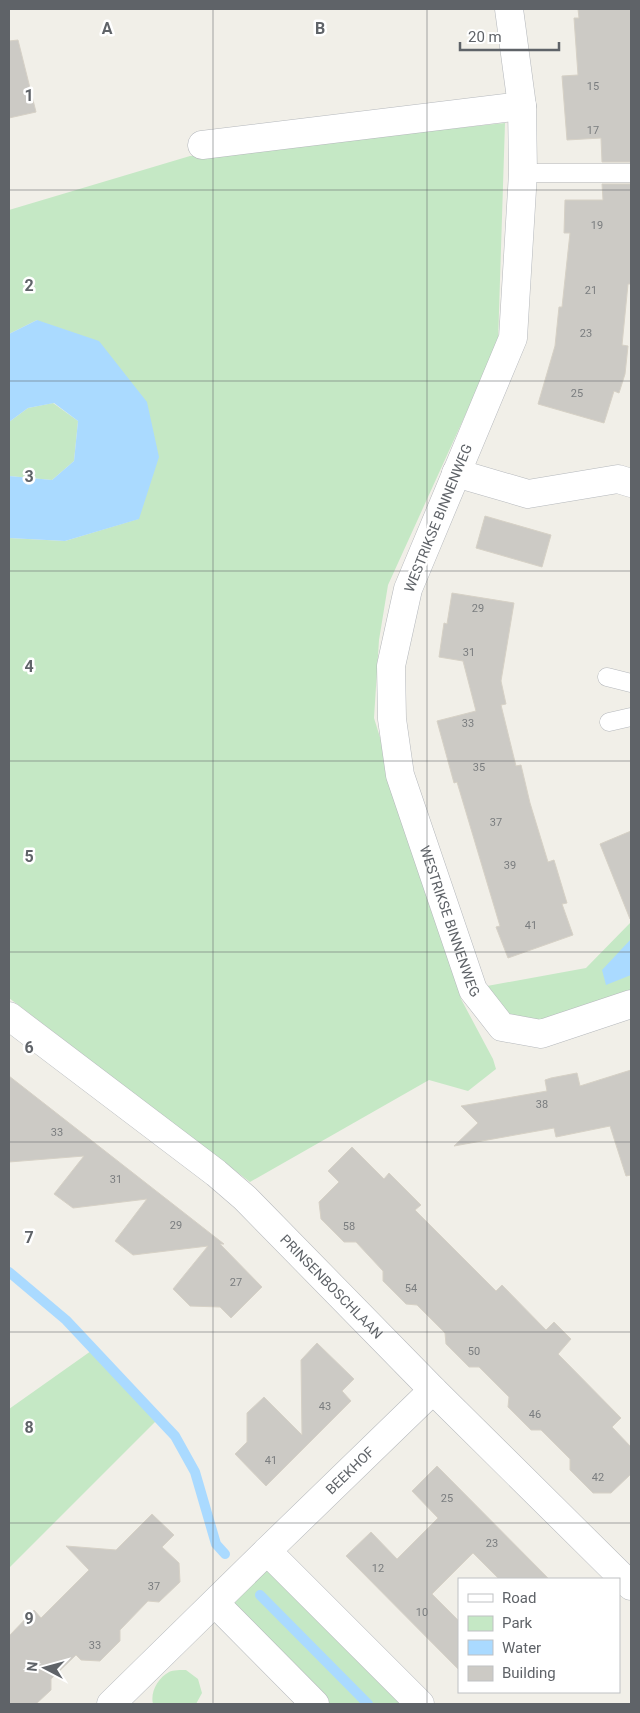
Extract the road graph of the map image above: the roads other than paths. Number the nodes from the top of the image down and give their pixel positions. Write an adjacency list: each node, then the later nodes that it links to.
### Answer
1 (510, 9): 2 (street, WESTRIKSE BINNENWEG)
2 (522, 106): 3 (street); 4 (street, WESTRIKSE BINNENWEG)
3 (202, 144)
4 (523, 173): 5 (lane); 6 (street, WESTRIKSE BINNENWEG)
5 (631, 173)
6 (456, 473): 7 (street); 12 (street, WESTRIKSE BINNENWEG)
7 (631, 483)
8 (607, 677): 9 (lane)
9 (631, 683)
10 (631, 717): 11 (lane)
11 (609, 722)
12 (631, 1004)
13 (9, 1016): 14 (street, PRINSENBOSCHLAAN)
14 (434, 1390): 15 (street, BEEKHOF); 16 (street, PRINSENBOSCHLAAN)
15 (266, 1551): 17 (street, BEEKHOF); 20 (street)
16 (631, 1586)
17 (215, 1603): 18 (street, BEEKHOF); 19 (street)
18 (111, 1704)
19 (316, 1704)
20 (420, 1704)

